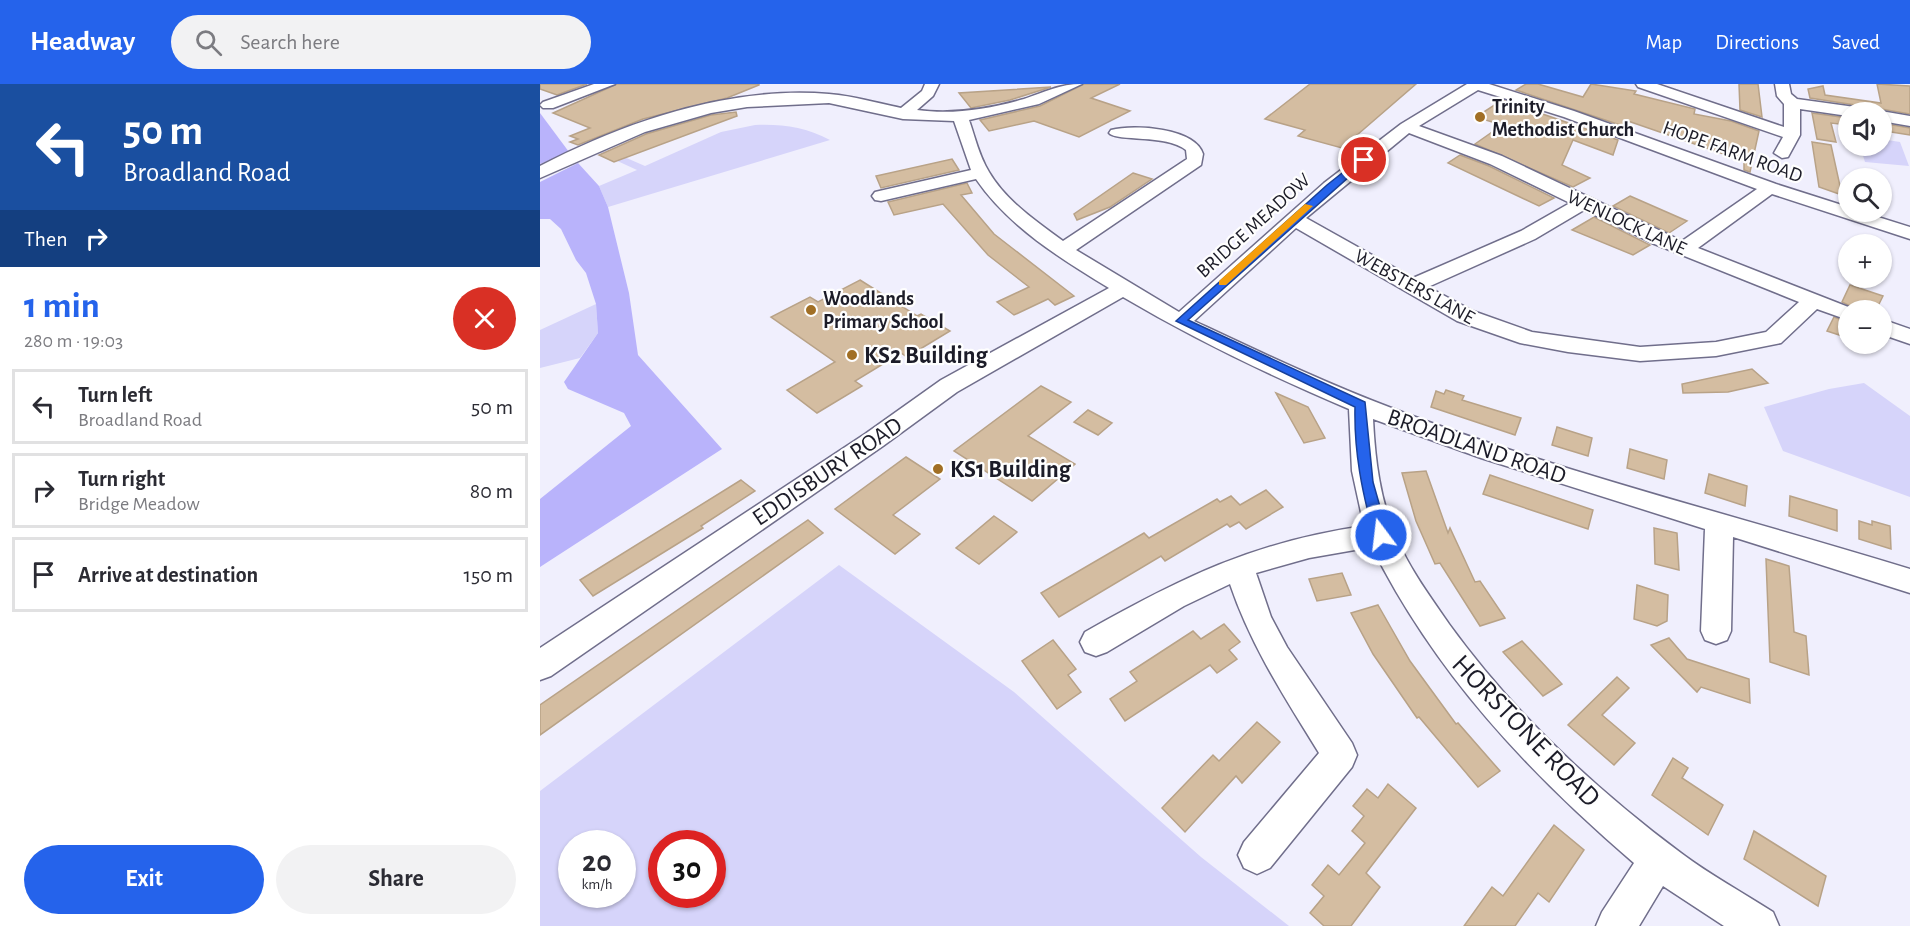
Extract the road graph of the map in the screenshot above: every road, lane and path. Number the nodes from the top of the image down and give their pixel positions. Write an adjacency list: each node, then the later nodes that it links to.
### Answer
1 (608, 84): 9 (street)
2 (932, 84): 12 (street)
3 (1075, 84): 13 (street)
4 (1475, 84): 16 (street, BRIDGE MEADOW); 22 (street, HOPE FARM ROAD)
5 (1642, 84): 7 (street)
6 (1782, 84): 10 (street)
7 (1660, 86): 18 (street)
8 (771, 92): 12 (street); 20 (street)
9 (554, 101)
10 (1792, 103): 11 (street); 18 (street)
11 (1838, 110)
12 (903, 114): 13 (street)
13 (960, 116): 21 (street, BROADLAND ROAD)
14 (1892, 118): 15 (street)
15 (1910, 121)
16 (1407, 127): 24 (street, WENLOCK LANE); 25 (street, BRIDGE MEADOW)
17 (1128, 129): 28 (street)
18 (1792, 135): 19 (street)
19 (1782, 153)
20 (540, 172)
21 (980, 173): 23 (street); 28 (street, BROADLAND ROAD)
22 (1770, 188): 26 (street, HOPE FARM ROAD); 27 (street)
23 (881, 196)
24 (1583, 203): 27 (street, WENLOCK LANE); 29 (street)
25 (1294, 219): 29 (street, WEBSTERS LANE); 33 (street, BRIDGE MEADOW)
26 (1910, 233)
27 (1684, 249): 31 (street, WENLOCK LANE)
28 (1063, 250): 30 (street, BROADLAND ROAD)
29 (1413, 286): 31 (street, WEBSTERS LANE)
30 (1122, 289): 33 (street, BROADLAND ROAD); 43 (street, EDDISBURY ROAD)
31 (1813, 301): 32 (street, WENLOCK LANE)
32 (1838, 310)
33 (1181, 321): 36 (street, BROADLAND ROAD)
34 (1892, 330): 35 (street)
35 (1910, 337)
36 (1361, 405): 37 (street, BROADLAND ROAD); 38 (street, HORSTONE ROAD)
37 (1719, 524): 40 (street, BROADLAND ROAD); 41 (street)
38 (1381, 535): 39 (street); 45 (street, HORSTONE ROAD)
39 (1239, 567): 42 (street); 44 (street)
40 (1910, 581)
41 (1716, 631)
42 (1096, 642)
43 (540, 666)
44 (1257, 855)
45 (1658, 859): 46 (street); 47 (street, HORSTONE ROAD)
46 (1616, 926)
47 (1759, 926)

